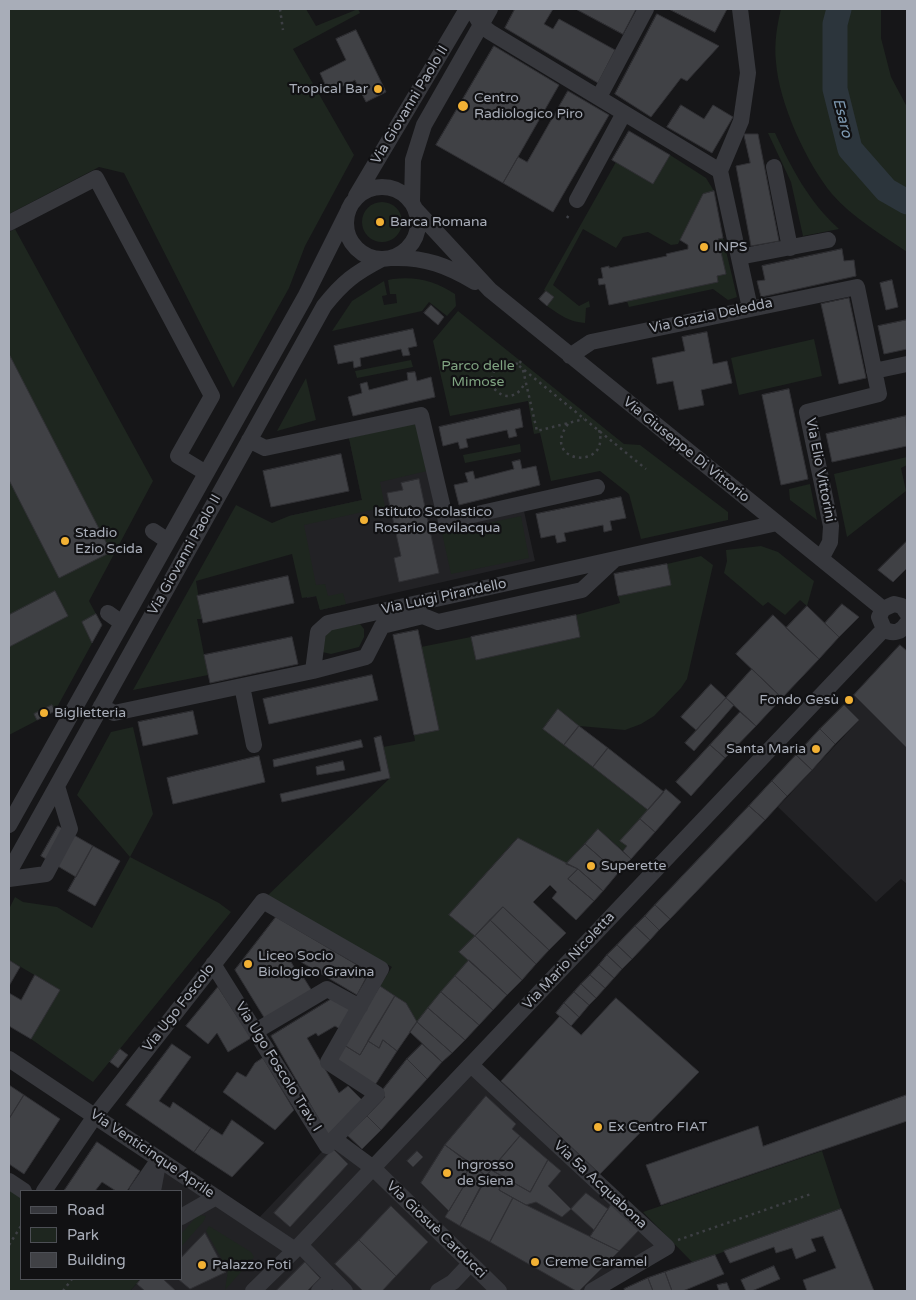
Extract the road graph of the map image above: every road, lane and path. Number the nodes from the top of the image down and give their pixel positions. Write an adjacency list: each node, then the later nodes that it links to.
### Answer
1 (280, 9): 8 (path)
2 (466, 9): 13 (street, Via Giovanni Paolo II)
3 (472, 9): 7 (street)
4 (490, 9): 7 (street)
5 (646, 9): 9 (street)
6 (740, 9): 12 (street)
7 (481, 25): 9 (street); 14 (street)
8 (283, 30)
9 (599, 97): 10 (street)
10 (624, 112): 12 (street); 15 (street)
11 (774, 167): 19 (street)
12 (720, 172): 20 (street)
13 (351, 206): 14 (street); 21 (street); 39 (street, Via Giovanni Paolo II)
14 (414, 206): 21 (street); 23 (street)
15 (573, 206): 16 (path)
16 (567, 218)
17 (9, 223): 39 (street)
18 (828, 240): 19 (street)
19 (790, 248): 20 (street)
20 (739, 257): 24 (street)
21 (386, 258): 23 (street); 37 (street, Via Giovanni Paolo II)
22 (857, 286): 24 (street, Via Grazia Deledda); 30 (street, Via Elio Vittorini)
23 (490, 290): 25 (street, Via Giuseppe Di Vittorio)
24 (750, 308): 25 (street, Via Grazia Deledda)
25 (570, 356): 41 (street, Via Giuseppe Di Vittorio)
26 (520, 361): 27 (path)
27 (518, 365): 28 (path); 31 (path)
28 (522, 368): 31 (path); 32 (path)
29 (906, 369): 30 (street)
30 (874, 371): 44 (street, Via Elio Vittorini)
31 (525, 381): 34 (path)
32 (585, 419): 34 (path); 35 (path)
33 (596, 422): 35 (path)
34 (569, 423): 36 (path)
35 (593, 425): 36 (path)
36 (598, 429): 38 (path)
37 (248, 440): 40 (street); 53 (street, Via Giovanni Paolo II)
38 (646, 469)
39 (206, 473): 43 (street, Via Giovanni Paolo II)
40 (597, 487)
41 (777, 523): 44 (street, Via Giuseppe Di Vittorio); 45 (street, Via Luigi Pirandello)
42 (153, 531): 43 (street)
43 (168, 540): 49 (street, Via Giovanni Paolo II)
44 (821, 559): 46 (street, Via Giuseppe Di Vittorio)
45 (613, 561): 51 (street, Via Luigi Pirandello); 51 (street, Via Luigi Pirandello)
46 (882, 609): 48 (street); 50 (street)
47 (108, 613): 49 (street)
48 (906, 617): 50 (street)
49 (122, 623): 56 (street, Via Giovanni Paolo II)
50 (884, 629): 63 (street, Via Mario Nicoletta)
51 (313, 671): 52 (street, Via Luigi Pirandello)
52 (242, 686): 53 (street, Via Luigi Pirandello); 54 (street)
53 (101, 706): 55 (street, Via Giovanni Paolo II)
54 (254, 745)
55 (57, 786): 57 (street, Via Giovanni Paolo II); 58 (street)
56 (9, 825)
57 (9, 872)
58 (9, 879)
59 (213, 964): 60 (street, Via Ugo Foscolo); 61 (street, Via Ugo Foscolo Trav. I); 64 (street, Via Ugo Foscolo)
60 (360, 1007): 61 (street); 65 (street)
61 (256, 1031): 65 (street, Via Ugo Foscolo Trav. I)
62 (9, 1059): 64 (street, Via Venticinque Aprile)
63 (470, 1065): 67 (street, Via Mario Nicoletta); 78 (street, Via 5a Acquabona)
64 (95, 1116): 66 (street, Via Venticinque Aprile); 70 (street, Via Ugo Foscolo)
65 (334, 1139): 67 (street, Via Ugo Foscolo Trav. I)
66 (159, 1159): 71 (street); 72 (street); 74 (street, Via Venticinque Aprile)
67 (373, 1168): 79 (street, Via Mario Nicoletta); 80 (street, Via Giosuè Carducci)
68 (9, 1181): 69 (street)
69 (22, 1190)
70 (45, 1190)
71 (137, 1190)
72 (153, 1190)
73 (811, 1194): 78 (path)
74 (216, 1198): 75 (street); 79 (street, Via Venticinque Aprile)
75 (182, 1216)
76 (20, 1228): 77 (path)
77 (9, 1245)
78 (666, 1247): 89 (street)
79 (297, 1248): 81 (street, Via Venticinque Aprile); 84 (street, Via Mario Nicoletta)
80 (470, 1264): 87 (street); 88 (street, Via Giosuè Carducci)
81 (332, 1278): 85 (street); 86 (street, Via Venticinque Aprile)
82 (71, 1280): 83 (path)
83 (63, 1291)
84 (253, 1291)
85 (319, 1291)
86 (345, 1291)
87 (438, 1291)
88 (499, 1291)
89 (592, 1291)

